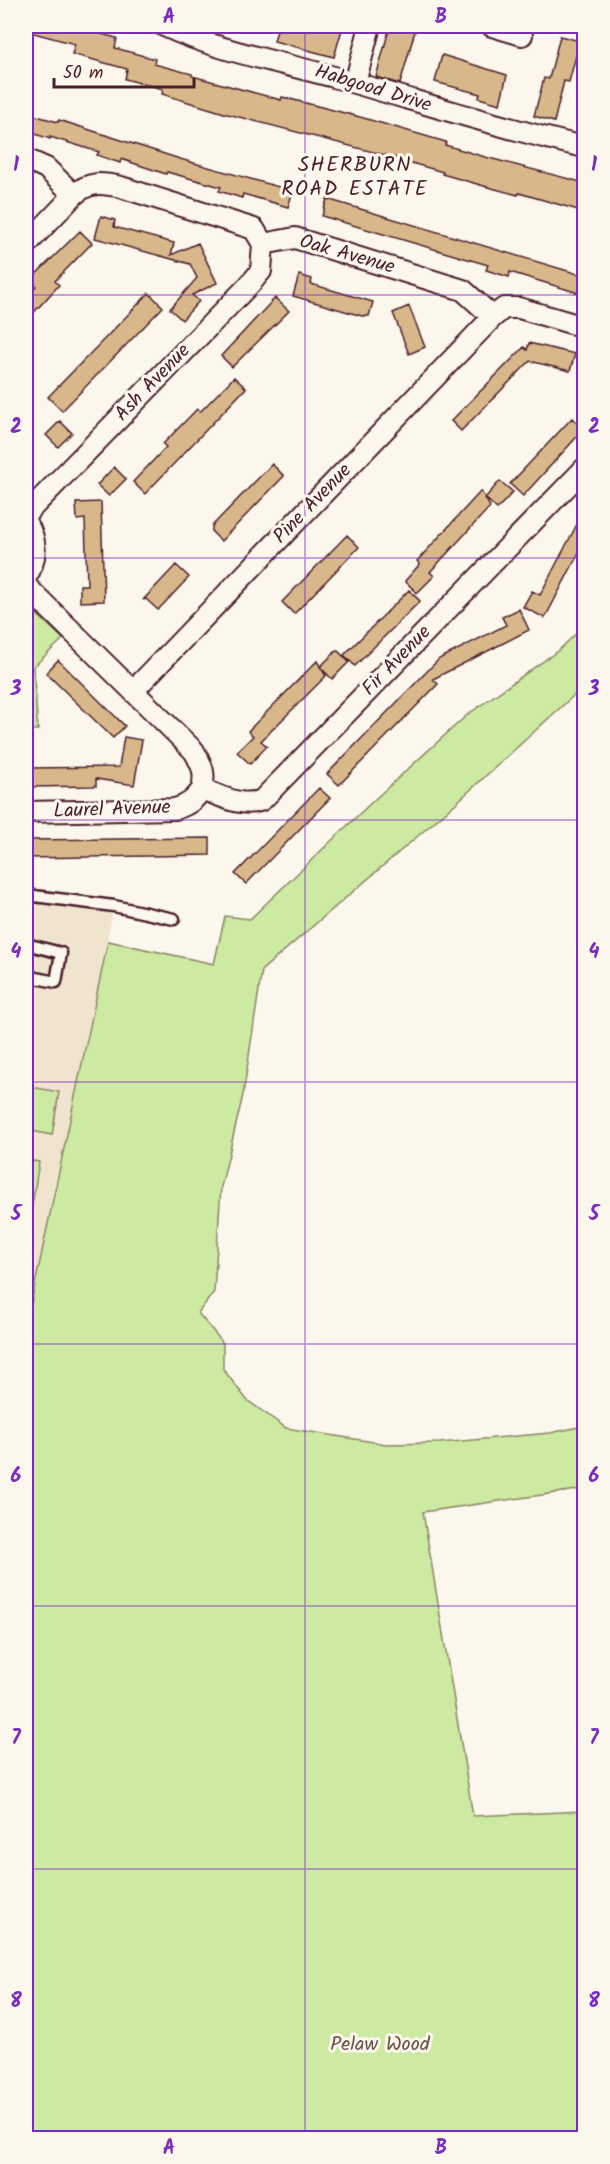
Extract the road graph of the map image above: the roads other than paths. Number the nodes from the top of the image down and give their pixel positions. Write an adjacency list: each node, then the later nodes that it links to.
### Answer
1 (166, 26): 5 (street, Habgood Drive)
2 (370, 26): 5 (street)
3 (492, 26): 4 (street)
4 (522, 35)
5 (355, 83): 6 (street, Habgood Drive)
6 (585, 147)
7 (26, 159): 8 (street)
8 (74, 195): 9 (street); 10 (street)
9 (263, 244): 11 (street, Oak Avenue); 14 (street, Ash Avenue)
10 (26, 245)
11 (494, 317): 12 (street); 18 (street, Pine Avenue)
12 (585, 327)
13 (585, 469): 19 (street, Fir Avenue)
14 (26, 514)
15 (26, 523): 16 (street)
16 (26, 577)
17 (26, 586): 18 (street)
18 (133, 691): 19 (street)
19 (199, 794): 20 (street, Laurel Avenue)
20 (26, 812)
21 (26, 895): 22 (lane)
22 (174, 919)
23 (26, 944): 24 (lane)
24 (26, 976)

